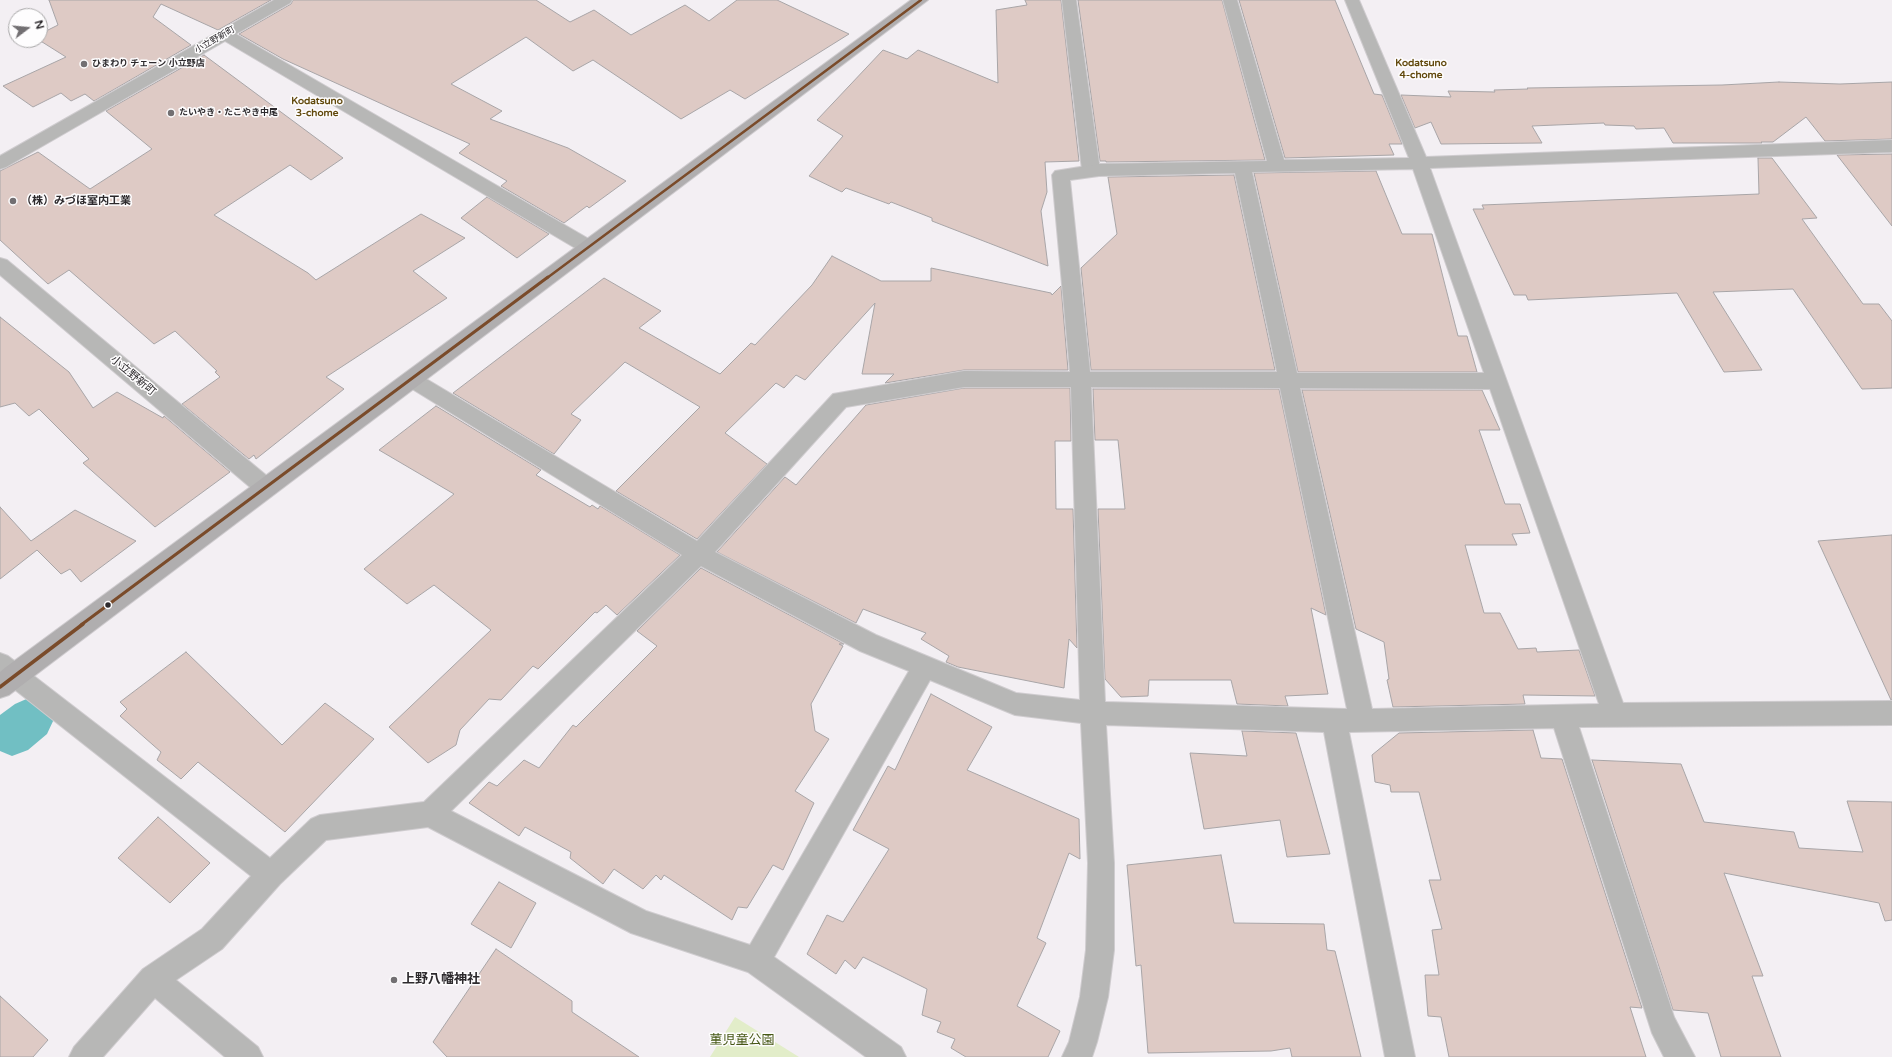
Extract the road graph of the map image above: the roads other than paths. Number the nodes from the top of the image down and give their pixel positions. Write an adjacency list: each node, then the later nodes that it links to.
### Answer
1 (285, 0): 6 (street, 小立野新町)
2 (921, 0): 13 (main road)
3 (1069, 0): 12 (street)
4 (1230, 0): 11 (street)
5 (1352, 0): 8 (street)
6 (225, 34): 9 (street, 小立野新町); 13 (street)
7 (1892, 146): 8 (street)
8 (1420, 162): 11 (street); 18 (street)
9 (0, 163)
10 (1242, 166): 11 (street); 12 (street); 17 (street)
11 (1277, 166)
12 (1091, 170): 16 (street)
13 (588, 247): 15 (main road)
14 (0, 265): 19 (street, 小立野新町)
15 (411, 379): 19 (main road); 20 (street)
16 (1081, 381): 17 (street); 20 (street); 23 (street)
17 (1288, 381): 18 (street); 27 (street)
18 (1497, 381): 25 (street)
19 (265, 487): 22 (main road)
20 (698, 554): 21 (street); 29 (street)
21 (925, 666): 23 (street); 31 (street)
22 (5, 675): 30 (street)
23 (1093, 713): 28 (street); 36 (street)
24 (1892, 713): 25 (street)
25 (1615, 715): 26 (street)
26 (1563, 716): 27 (street); 38 (street)
27 (1362, 720): 28 (street)
28 (1334, 721): 37 (street)
29 (430, 814): 30 (street); 31 (street)
30 (271, 875): 32 (street)
31 (756, 961): 35 (street)
32 (154, 980): 33 (street); 34 (street)
33 (84, 1057)
34 (248, 1057)
35 (891, 1057)
36 (1077, 1057)
37 (1400, 1057)
38 (1680, 1057)

